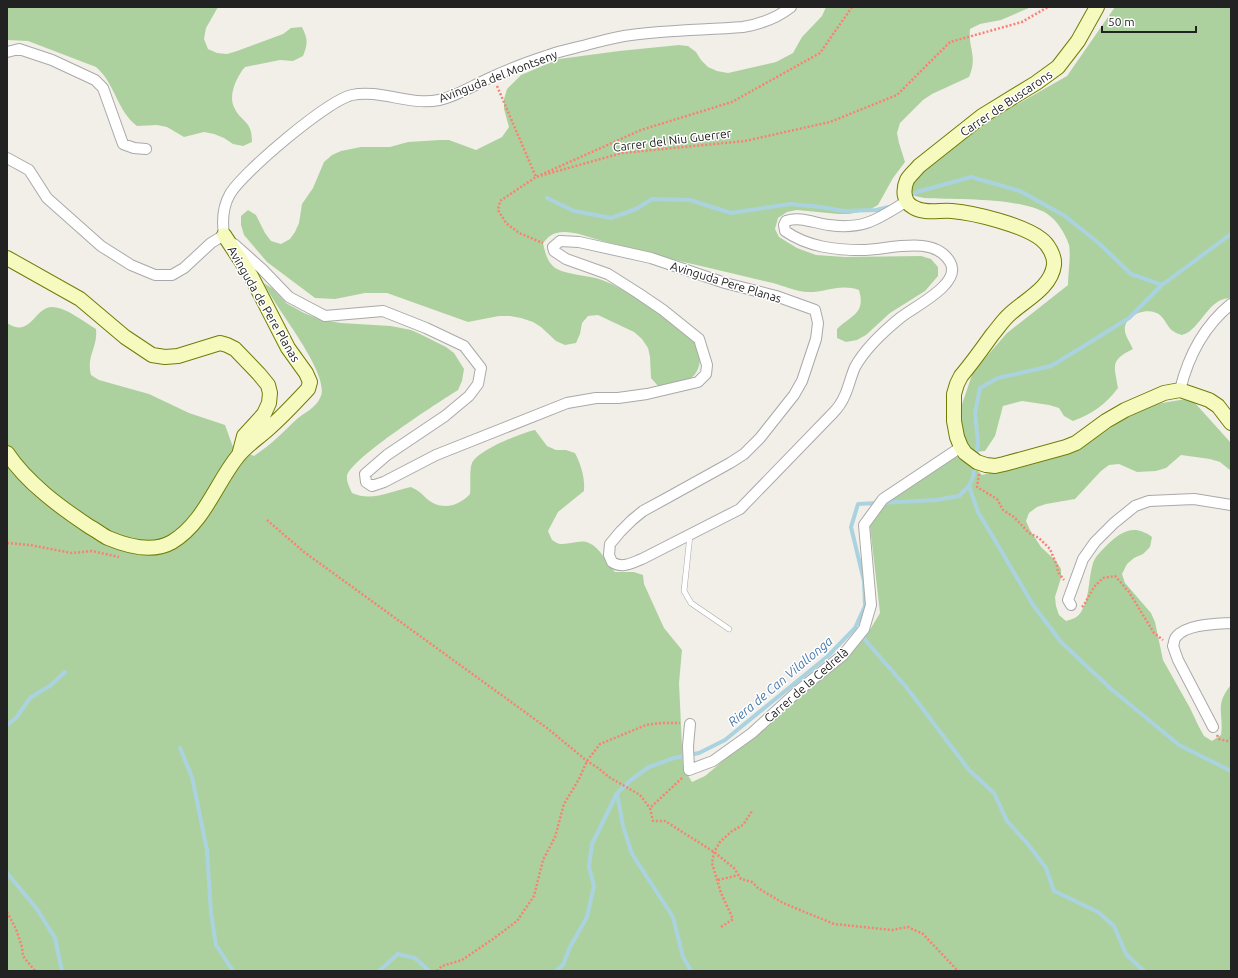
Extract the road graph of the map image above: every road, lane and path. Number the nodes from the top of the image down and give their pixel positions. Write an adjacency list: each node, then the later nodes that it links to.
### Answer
1 (791, 7): 6 (street, Avinguda del Montseny)
2 (852, 7): 9 (path, Carrer del Niu Guerrer)
3 (1048, 7): 9 (path, Carrer del Niu Guerrer)
4 (1097, 7): 10 (street, Carrer de Buscarons)
5 (7, 52): 7 (street)
6 (492, 76): 9 (path); 11 (street, Avinguda del Montseny)
7 (146, 149)
8 (7, 158): 11 (street)
9 (536, 177): 12 (path)
10 (906, 201): 17 (street); 23 (street, Avinguda Pere Planas)
11 (224, 235): 12 (street); 19 (street, Avinguda de Pere Planas)
12 (554, 246): 23 (street, Avinguda Pere Planas)
13 (7, 258): 19 (street)
14 (1231, 304): 15 (street)
15 (1180, 390): 16 (street); 20 (street)
16 (1231, 423)
17 (961, 447): 20 (street); 33 (street, Carrer de la Cedrelà)
18 (7, 453): 19 (street)
19 (239, 455)
20 (981, 464): 26 (path)
21 (1231, 505): 26 (street)
22 (268, 520): 32 (path)
23 (690, 534): 28 (lane)
24 (7, 543): 25 (path)
25 (126, 558)
26 (1071, 600): 29 (path)
27 (1231, 623): 29 (street)
28 (729, 629)
29 (1173, 646): 31 (street)
30 (690, 724): 32 (path); 33 (street)
31 (1213, 727)
32 (587, 761): 34 (path); 42 (path)
33 (689, 770): 34 (path)
34 (650, 808): 36 (path)
35 (752, 811): 36 (path)
36 (714, 852): 37 (path); 38 (path)
37 (739, 875): 38 (path); 43 (path)
38 (718, 880): 40 (path)
39 (7, 912): 41 (path)
40 (721, 927)
41 (34, 971)
42 (437, 971)
43 (958, 971)

